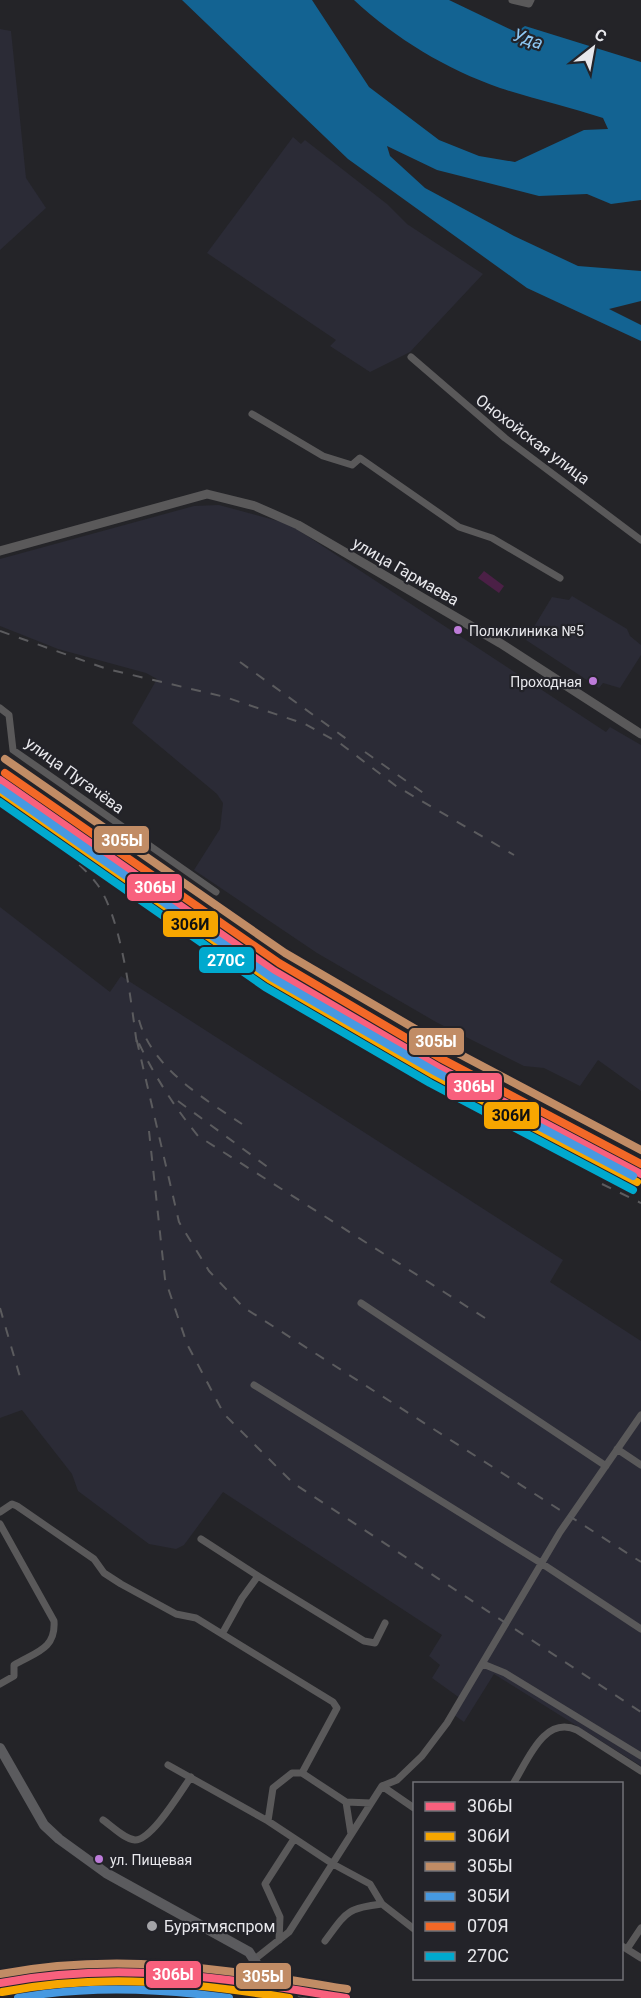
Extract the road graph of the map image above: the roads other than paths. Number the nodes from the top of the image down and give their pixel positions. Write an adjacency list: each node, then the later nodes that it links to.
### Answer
1 (512, 0): 2 (street)
2 (531, 0)
3 (411, 357): 5 (street, Онохойская улица)
4 (252, 414): 7 (street)
5 (641, 540)
6 (0, 551): 9 (street, улица Гармаева)
7 (560, 578)
8 (0, 708): 10 (street, улица Пугачёва)
9 (641, 734)
10 (216, 892)
11 (361, 1303): 16 (street)
12 (254, 1385): 20 (street)
13 (641, 1415): 14 (street)
14 (617, 1449): 15 (street); 16 (street)
15 (641, 1465)
16 (606, 1466): 20 (street)
17 (0, 1512): 24 (street)
18 (0, 1524): 26 (street)
19 (201, 1539): 21 (street)
20 (541, 1563): 23 (street); 25 (street)
21 (258, 1576): 22 (street); 24 (street)
22 (386, 1623)
23 (641, 1629)
24 (222, 1634): 31 (street)
25 (483, 1664): 28 (street); 34 (street)
26 (0, 1684)
27 (0, 1748): 50 (main road)
28 (641, 1756)
29 (168, 1765): 32 (street)
30 (641, 1771): 33 (street)
31 (302, 1773): 35 (street); 39 (street)
32 (191, 1777): 38 (street); 39 (street)
33 (514, 1782)
34 (382, 1786): 36 (street); 37 (street)
35 (346, 1802): 36 (street); 40 (street)
36 (371, 1803): 40 (street)
37 (413, 1807)
38 (103, 1820)
39 (268, 1821): 41 (street)
40 (351, 1834): 42 (street)
41 (294, 1839): 42 (street); 46 (street)
42 (333, 1864): 43 (street); 46 (street)
43 (382, 1904): 44 (street); 47 (street)
44 (413, 1928)
45 (641, 1928): 48 (street)
46 (279, 1940): 50 (street)
47 (325, 1941)
48 (624, 1947): 49 (street)
49 (641, 1958)
50 (255, 1959): 54 (main road)
51 (119, 1994): 52 (street); 53 (street)
52 (37, 1998)
53 (204, 1998)
54 (256, 1998)

